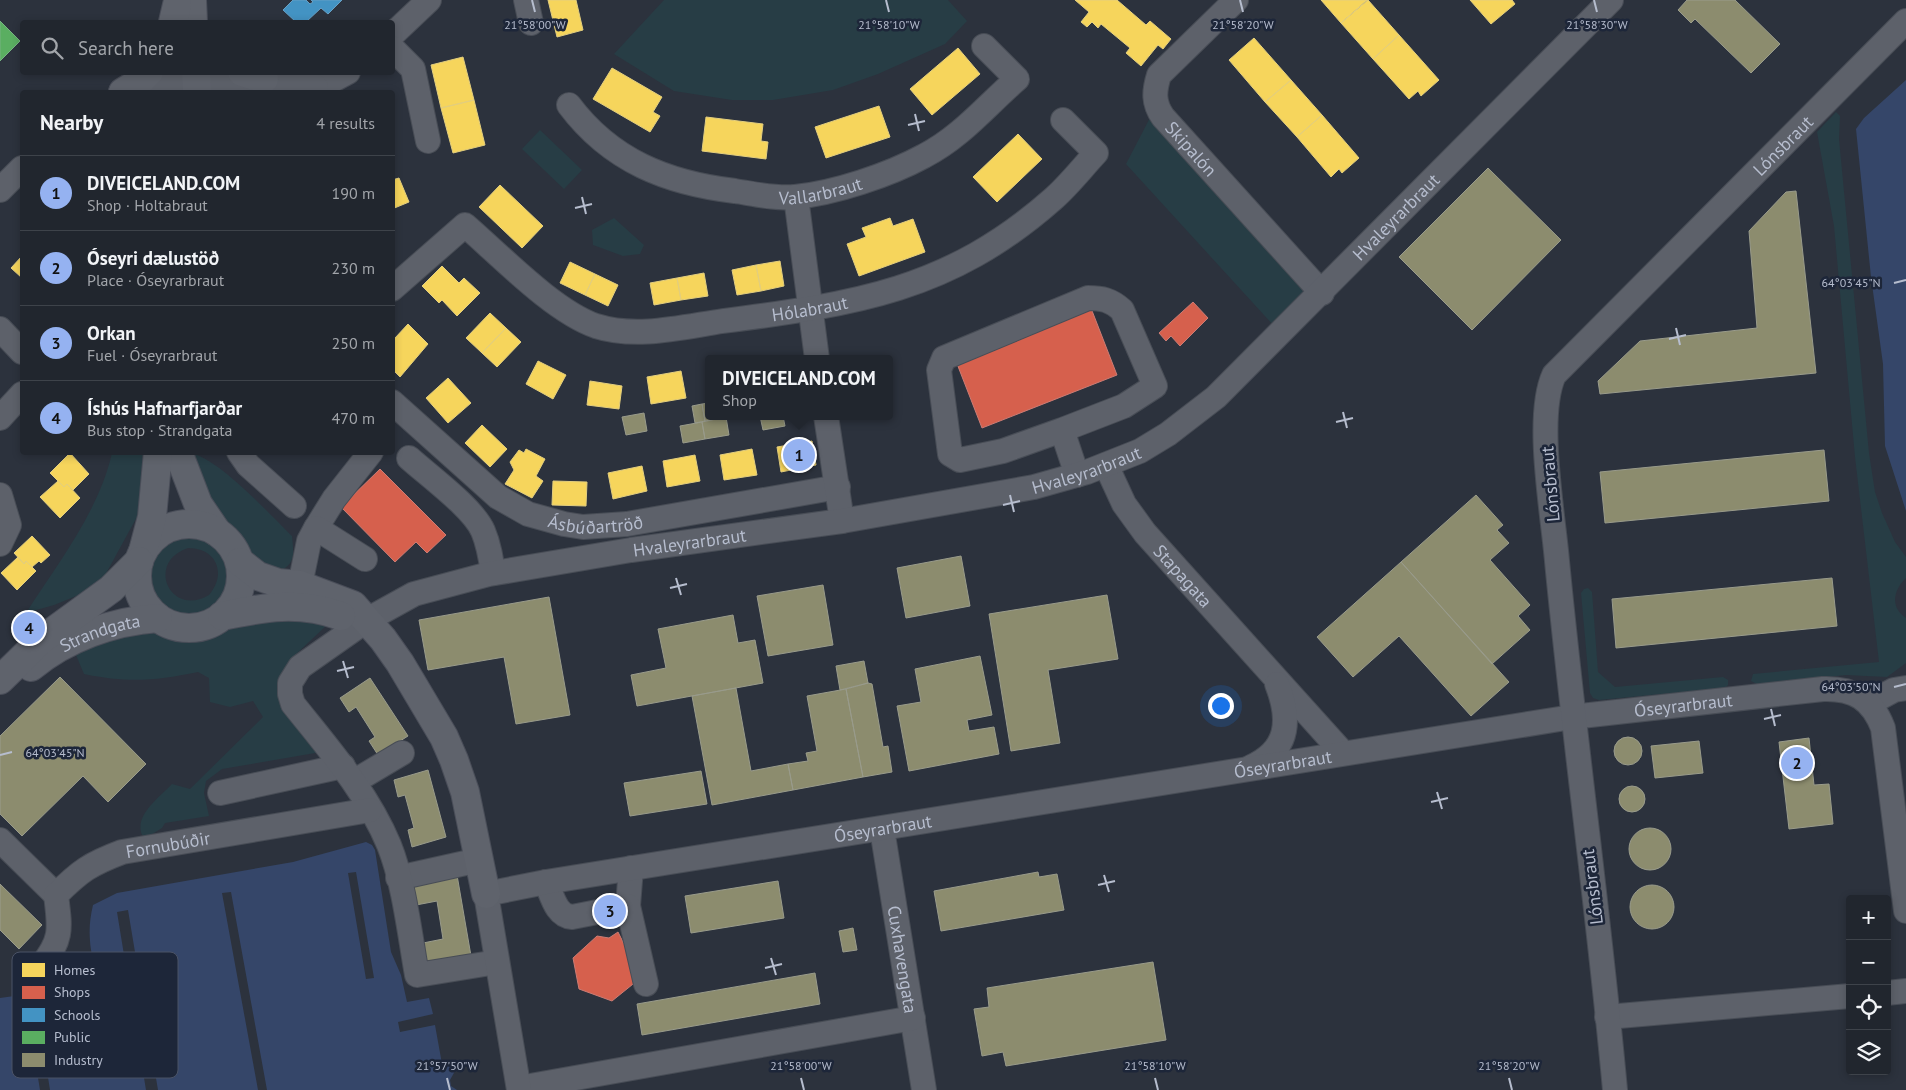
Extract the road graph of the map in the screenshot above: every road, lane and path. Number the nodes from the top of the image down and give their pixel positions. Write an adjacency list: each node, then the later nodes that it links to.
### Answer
1 (429, 0): 7 (street)
2 (526, 0): 6 (street)
3 (1236, 0): 24 (street, Skipalón)
4 (1611, 0): 24 (street, Hvaleyrarbraut)
5 (1906, 21): 59 (street, Lónsbraut)
6 (530, 23)
7 (395, 32)
8 (984, 46): 22 (street, Vallarbraut)
9 (395, 51): 19 (street)
10 (146, 75): 15 (main road)
11 (342, 75): 14 (street)
12 (253, 76): 13 (street); 14 (street)
13 (188, 83): 16 (street)
14 (316, 89)
15 (125, 90)
16 (137, 90)
17 (570, 105): 22 (street, Vallarbraut)
18 (1063, 120): 25 (street, Hólabraut)
19 (428, 141)
20 (20, 170): 21 (street)
21 (0, 190)
22 (796, 196): 25 (street)
23 (395, 286): 25 (street, Hólabraut)
24 (1322, 292): 37 (street, Hvaleyrarbraut)
25 (809, 310): 26 (street)
26 (816, 355)
27 (20, 396): 29 (street)
28 (395, 405): 39 (street, Ásbúðartröð)
29 (0, 418)
30 (827, 420): 39 (street)
31 (1062, 430): 31 (street); 38 (street)
32 (158, 455): 46 (main road)
33 (179, 455): 44 (main road)
34 (240, 455): 41 (street)
35 (370, 455): 43 (street)
36 (409, 458): 49 (street)
37 (1106, 465): 38 (street, Hvaleyrarbraut); 54 (street, Stapagata)
38 (1077, 475): 42 (street, Hvaleyrarbraut)
39 (838, 486): 42 (street)
40 (0, 495): 45 (street)
41 (294, 506)
42 (842, 521): 49 (street, Hvaleyrarbraut)
43 (316, 528): 47 (street); 50 (street)
44 (217, 532): 46 (main road); 48 (main road)
45 (0, 544)
46 (141, 556): 52 (main road); 55 (main road, Strandgata)
47 (365, 559)
48 (240, 562): 50 (main road); 51 (main road)
49 (493, 573): 53 (street, Hvaleyrarbraut)
50 (300, 585): 53 (main road)
51 (222, 616): 52 (main road); 53 (main road)
52 (158, 618): 57 (main road, Strandgata)
53 (367, 620): 63 (street); 68 (main road)
54 (1274, 677): 61 (street, Stapagata); 62 (street, Stapagata)
55 (0, 680)
56 (1906, 688): 58 (street)
57 (0, 698)
58 (1870, 703): 59 (street, Óseyrarbraut); 75 (street)
59 (1572, 717): 61 (street, Óseyrarbraut); 83 (street, Lónsbraut)
60 (402, 753): 63 (street)
61 (1343, 753): 62 (street, Óseyrarbraut)
62 (1244, 769): 66 (street, Óseyrarbraut)
63 (349, 774): 64 (street); 65 (street)
64 (220, 793)
65 (370, 810): 70 (street); 73 (street, Fornubúðir)
66 (882, 829): 69 (street, Óseyrarbraut); 82 (street, Cuxhavengata)
67 (0, 840): 73 (street)
68 (479, 860): 70 (street); 72 (main road)
69 (631, 868): 71 (street, Óseyrarbraut); 74 (street)
70 (398, 878): 77 (street)
71 (546, 882): 72 (street, Óseyrarbraut); 74 (street)
72 (486, 894): 77 (street)
73 (56, 895): 76 (street)
74 (630, 900): 78 (street)
75 (1906, 911)
76 (52, 952)
77 (497, 962): 84 (street)
78 (646, 984)
79 (1906, 991): 80 (street)
80 (1891, 993)
81 (1846, 997): 83 (street)
82 (913, 1018): 84 (street); 85 (street, Cuxhavengata)
83 (1609, 1028): 86 (street, Lónsbraut)
84 (519, 1089)
85 (924, 1090)
86 (1615, 1090)

